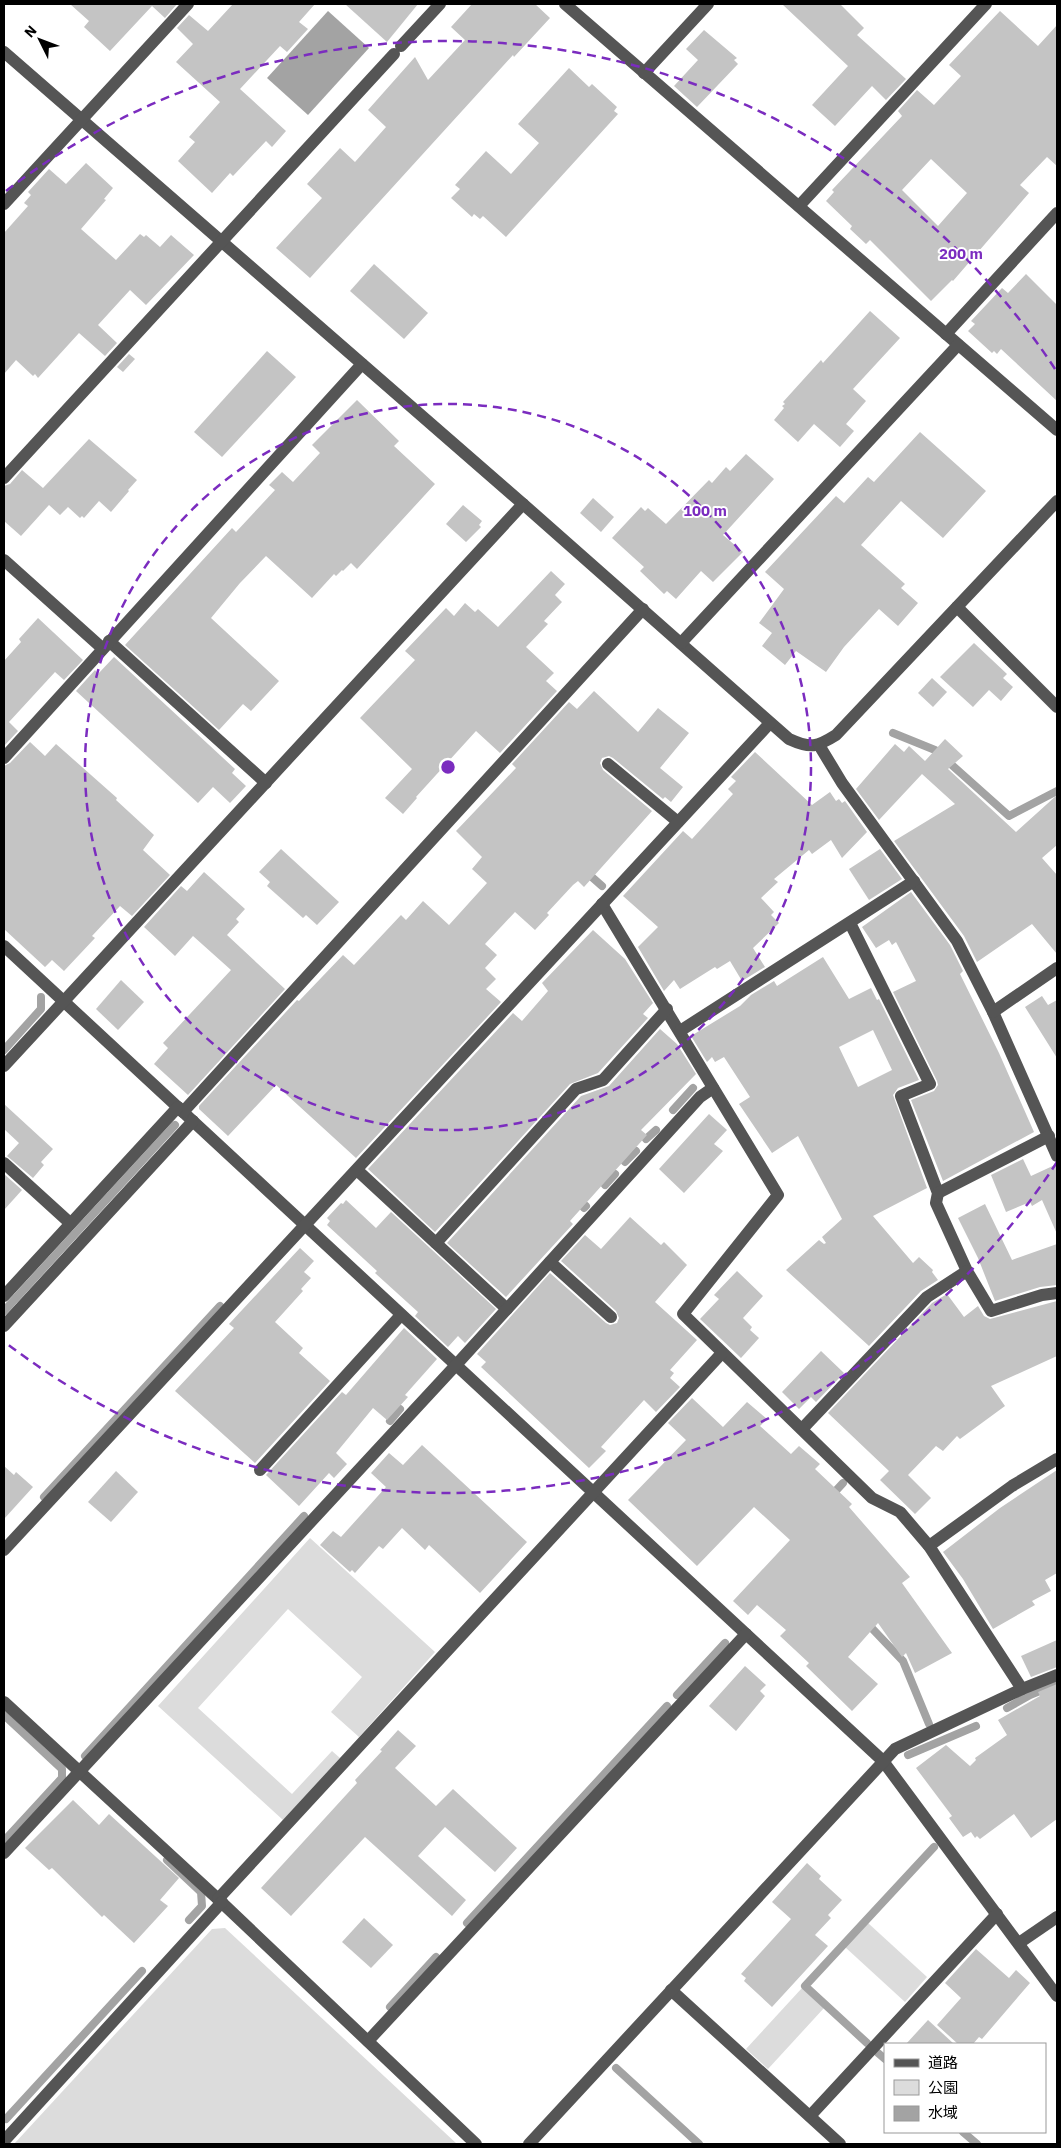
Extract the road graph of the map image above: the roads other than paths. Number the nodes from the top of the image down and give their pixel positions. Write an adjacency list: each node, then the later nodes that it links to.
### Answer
1 (188, 4): 9 (street)
2 (440, 4): 13 (street)
3 (565, 4): 6 (street)
4 (708, 4): 8 (street)
5 (986, 4): 11 (street)
6 (579, 8): 8 (street)
7 (4, 52): 9 (street)
8 (644, 73): 11 (street)
9 (82, 119): 10 (street); 13 (street)
10 (4, 204)
11 (799, 206): 14 (street)
12 (1057, 213): 14 (street)
13 (222, 241): 16 (street); 18 (street)
14 (946, 334): 15 (street)
15 (958, 345): 17 (street); 24 (street)
16 (362, 364): 20 (street); 25 (street)
17 (1057, 430)
18 (4, 478)
19 (1057, 501): 22 (street)
20 (523, 504): 23 (street); 31 (street)
21 (4, 560): 25 (street)
22 (958, 606): 26 (street); 28 (street)
23 (643, 609): 24 (street); 44 (street)
24 (681, 643): 27 (street)
25 (105, 644): 29 (street); 31 (street)
26 (1057, 708)
27 (770, 723): 28 (street); 32 (street)
28 (819, 746): 33 (street)
29 (4, 758)
30 (608, 764): 32 (street)
31 (266, 784): 38 (street)
32 (678, 822): 34 (street)
33 (914, 881): 35 (street); 40 (street)
34 (602, 904): 39 (street); 49 (street)
35 (850, 923): 41 (street); 50 (street)
36 (4, 946): 38 (street)
37 (1057, 968): 40 (street)
38 (63, 1002): 42 (street); 44 (street)
39 (667, 1009): 41 (street); 53 (street)
40 (993, 1012): 46 (street)
41 (680, 1031): 43 (street)
42 (4, 1066)
43 (713, 1088): 54 (street); 62 (street)
44 (180, 1110): 45 (street); 51 (street)
45 (193, 1121): 52 (street); 61 (street)
46 (1049, 1136): 47 (street); 50 (street)
47 (1057, 1156)
48 (4, 1163): 51 (street)
49 (357, 1170): 52 (street); 53 (street)
50 (938, 1193): 55 (street)
51 (70, 1223): 57 (street)
52 (304, 1225): 59 (street); 69 (street)
53 (436, 1243): 58 (street)
54 (550, 1262): 58 (street); 60 (street)
55 (967, 1271): 56 (street); 64 (street)
56 (1057, 1293)
57 (4, 1296)
58 (507, 1309): 63 (street)
59 (401, 1315): 63 (street); 66 (street)
60 (611, 1317)
61 (4, 1326)
62 (722, 1353): 64 (street); 67 (street)
63 (456, 1366): 67 (street); 75 (street)
64 (802, 1430): 68 (street)
65 (1057, 1459): 68 (street)
66 (260, 1470)
67 (593, 1492): 70 (street); 77 (street)
68 (929, 1546): 72 (street)
69 (4, 1550)
70 (746, 1634): 74 (street); 83 (street)
71 (1057, 1675): 72 (street)
72 (1022, 1689): 74 (street)
73 (4, 1702): 75 (street)
74 (882, 1761): 78 (street); 81 (street)
75 (80, 1771): 76 (street); 77 (street)
76 (4, 1853)
77 (220, 1900): 83 (street); 85 (street)
78 (996, 1914): 80 (street); 84 (street)
79 (1057, 1917): 80 (street)
80 (1018, 1943): 82 (street)
81 (672, 1990): 84 (street); 87 (street)
82 (1057, 1996)
83 (368, 2041): 86 (street)
84 (810, 2116): 88 (street)
85 (4, 2141)
86 (476, 2144)
87 (529, 2144)
88 (840, 2144)

